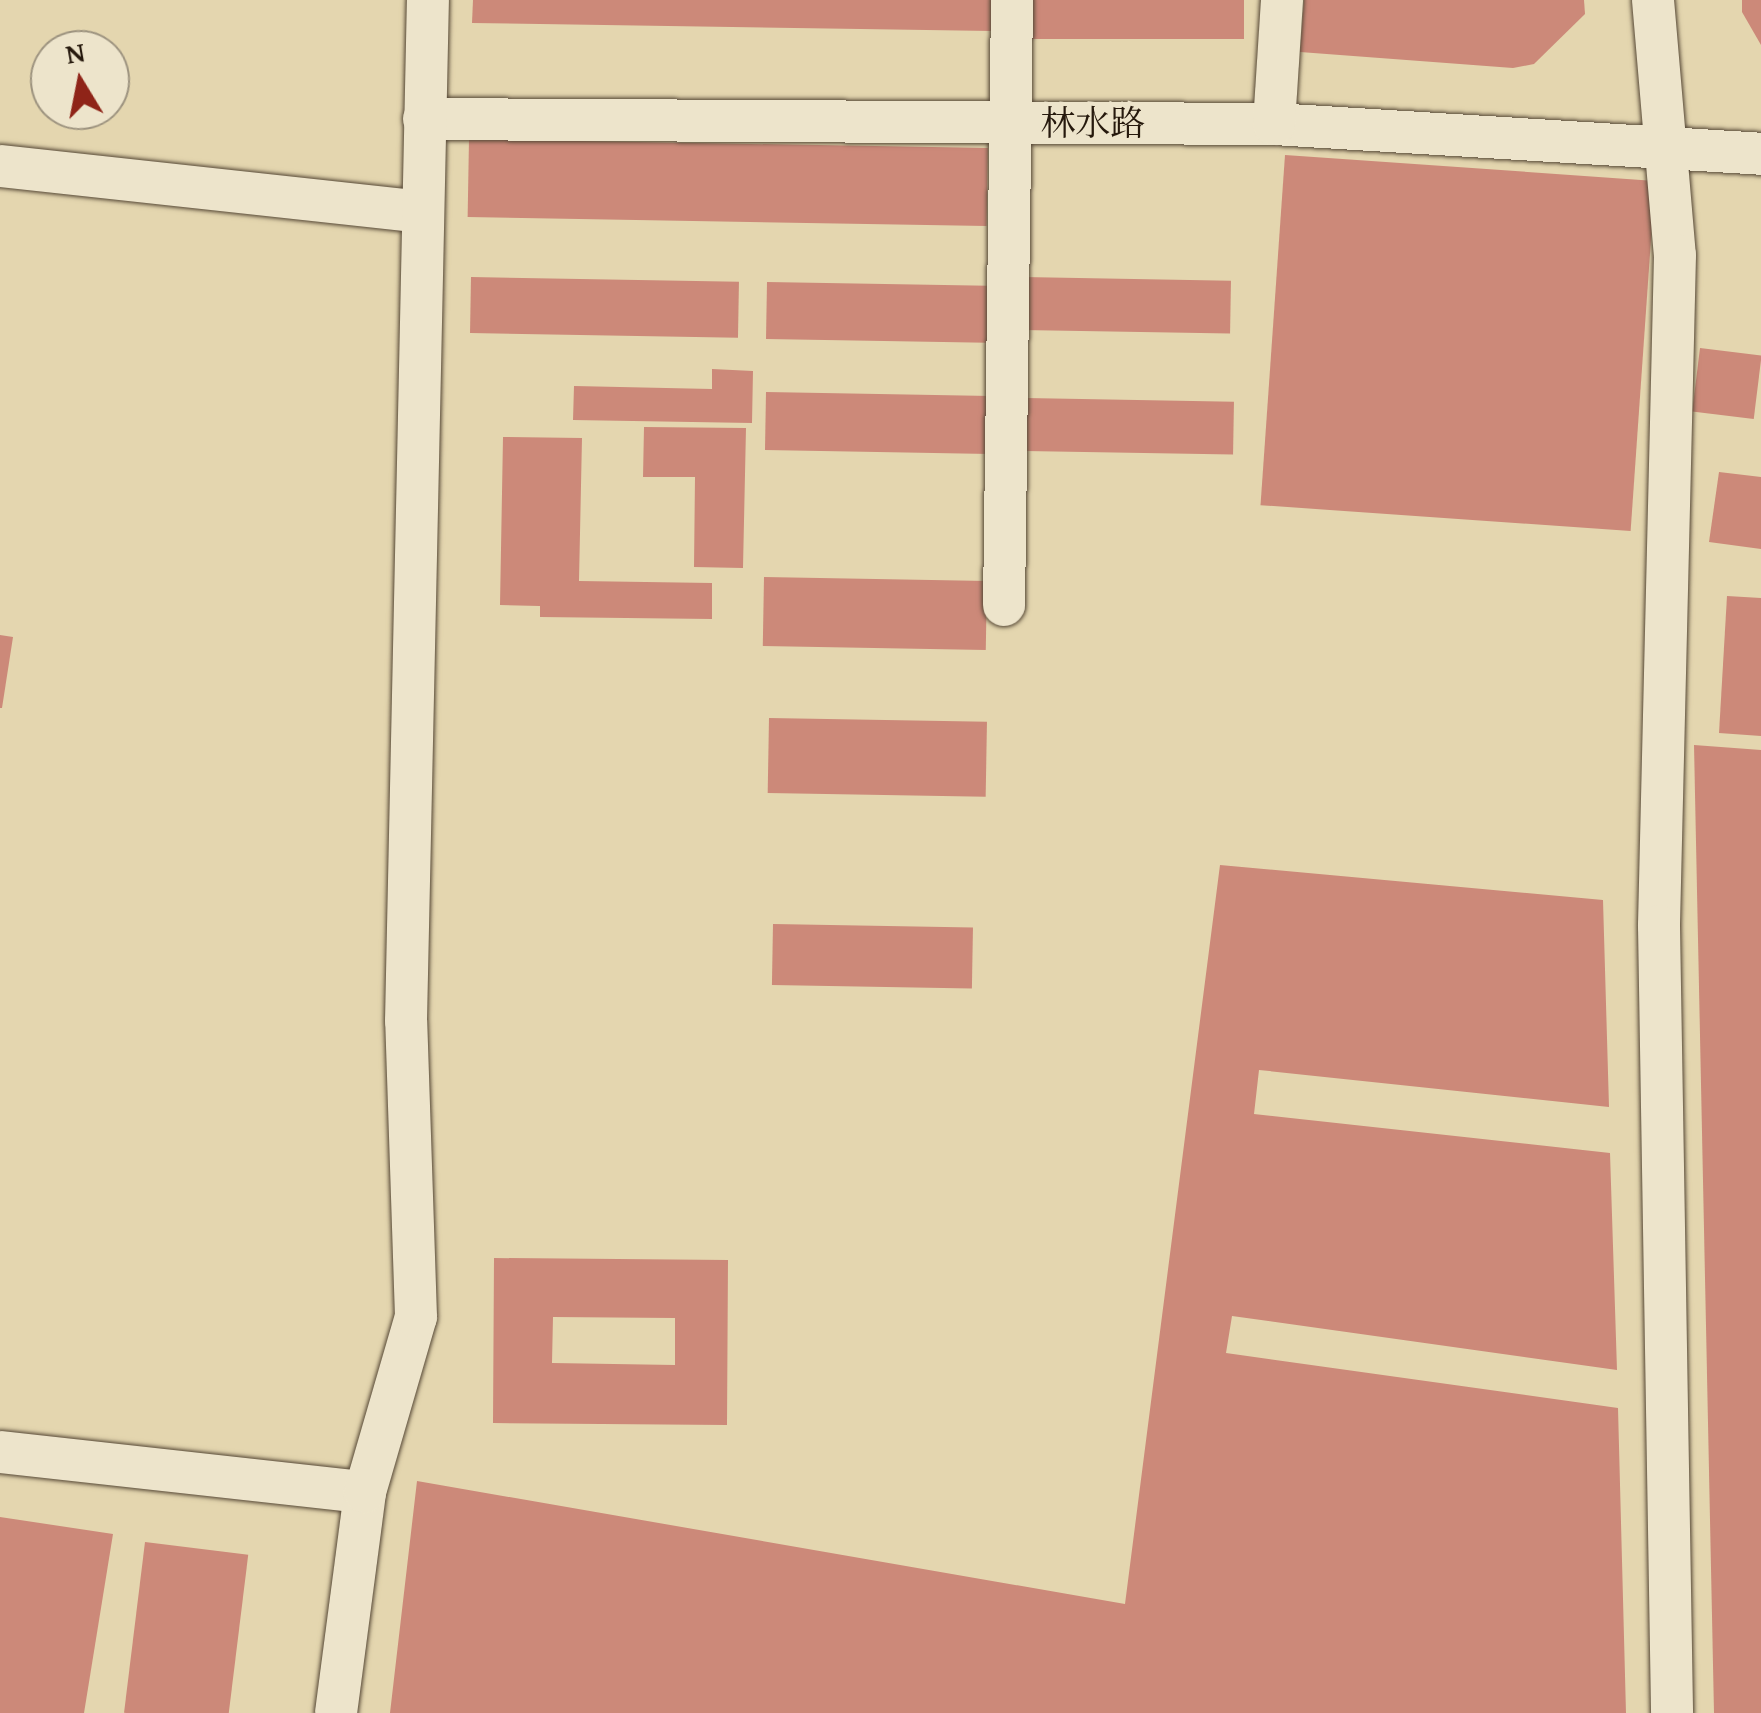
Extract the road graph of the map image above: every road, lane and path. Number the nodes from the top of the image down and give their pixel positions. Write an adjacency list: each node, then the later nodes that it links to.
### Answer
1 (428, 0): 5 (street)
2 (1012, 0): 6 (street)
3 (1282, 0): 7 (street)
4 (1653, 0): 8 (street)
5 (424, 118): 6 (street, 林水路); 11 (street)
6 (1011, 122): 7 (street, 林水路); 12 (street)
7 (1274, 124): 8 (street, 林水路)
8 (1666, 144): 9 (street, 林水路); 16 (street)
9 (1761, 154)
10 (0, 166): 11 (street)
11 (422, 212): 14 (street)
12 (1004, 604)
13 (0, 1452): 14 (street)
14 (365, 1492): 15 (street)
15 (336, 1713)
16 (1672, 1713)

